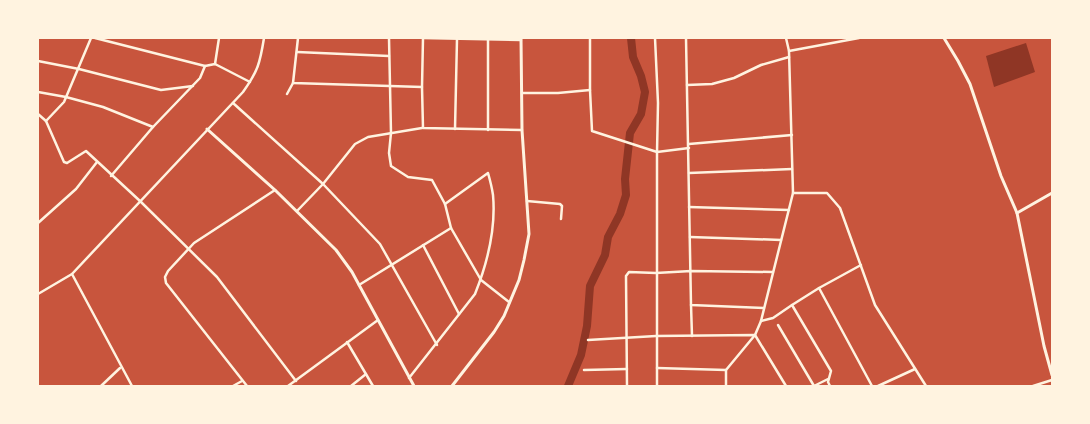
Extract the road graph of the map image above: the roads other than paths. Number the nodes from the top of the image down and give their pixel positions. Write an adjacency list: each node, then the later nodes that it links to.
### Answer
1 (91, 38): 24 (street)
2 (96, 38): 23 (street)
3 (220, 38): 22 (street)
4 (264, 38): 25 (street)
5 (298, 38): 18 (street)
6 (389, 38): 19 (street)
7 (423, 38): 14 (street); 30 (street)
8 (590, 38): 31 (street)
9 (655, 38): 49 (street)
10 (686, 38): 27 (street)
11 (786, 38): 17 (street)
12 (859, 38): 17 (street)
13 (944, 38): 64 (street)
14 (457, 39): 16 (street); 42 (street)
15 (521, 39): 16 (street); 33 (street)
16 (488, 40): 43 (street)
17 (789, 51): 20 (street)
18 (297, 52): 19 (street); 26 (street)
19 (389, 56): 29 (street)
20 (789, 57): 27 (street); 46 (street)
21 (38, 61): 24 (street)
22 (215, 64): 23 (street); 25 (street)
23 (205, 66): 28 (street)
24 (77, 68): 28 (street); 35 (street)
25 (250, 82): 36 (street)
26 (293, 83): 29 (street); 34 (street)
27 (687, 85): 47 (street)
28 (193, 86): 39 (street)
29 (389, 86): 30 (street); 45 (street)
30 (422, 87): 40 (street)
31 (590, 90): 33 (street); 49 (street)
32 (38, 92): 35 (street)
33 (523, 93): 44 (street)
34 (287, 94)
35 (66, 97): 38 (street); 39 (street)
36 (233, 102): 41 (street); 54 (street)
37 (38, 114): 38 (street)
38 (46, 121): 50 (street)
39 (153, 127): 53 (street)
40 (423, 128): 42 (street); 45 (street)
41 (207, 129): 55 (street); 58 (street)
42 (455, 129): 43 (street)
43 (488, 130): 44 (street)
44 (522, 130): 59 (street)
45 (390, 133): 54 (street); 60 (street)
46 (792, 135): 47 (street); 51 (street)
47 (689, 144): 48 (street)
48 (689, 148): 49 (street); 52 (street)
49 (657, 152): 76 (street)
50 (97, 162): 53 (street); 66 (street)
51 (793, 169): 52 (street); 56 (street)
52 (689, 173): 61 (street)
53 (111, 176): 58 (street)
54 (323, 184): 63 (street); 72 (street)
55 (275, 190): 63 (street); 71 (street)
56 (793, 193): 62 (street); 73 (street)
57 (1052, 193): 64 (street)
58 (140, 201): 71 (street); 77 (street)
59 (526, 201): 65 (street); 82 (street)
60 (445, 204): 67 (street); 78 (street)
61 (689, 207): 62 (street); 68 (street)
62 (789, 210): 69 (street)
63 (297, 211): 79 (street)
64 (1017, 213): 104 (street)
65 (561, 219)
66 (38, 223)
67 (451, 228): 70 (street); 78 (street)
68 (690, 237): 69 (street); 74 (street)
69 (781, 240): 75 (street)
70 (423, 245): 72 (street); 86 (street)
71 (190, 249): 108 (street); 109 (street)
72 (393, 264): 79 (street); 96 (street)
73 (861, 266): 80 (street); 100 (street)
74 (690, 271): 75 (street); 76 (street); 84 (street)
75 (773, 272): 85 (street)
76 (656, 273): 91 (street); 93 (street)
77 (72, 274): 81 (street); 97 (street)
78 (481, 280): 82 (street); 86 (street)
79 (359, 285): 87 (street)
80 (819, 288): 83 (street); 125 (street)
81 (38, 294)
82 (510, 302): 118 (street)
83 (792, 305): 88 (street); 106 (street)
84 (691, 306): 85 (street); 92 (street)
85 (764, 308): 88 (street)
86 (459, 314): 96 (street)
87 (378, 320): 95 (street); 105 (street)
88 (761, 322): 90 (street)
89 (778, 325): 123 (street)
90 (754, 335): 92 (street); 102 (street); 122 (street)
91 (656, 336): 92 (street); 93 (street); 98 (street)
92 (692, 336)
93 (626, 338): 94 (street); 99 (street)
94 (588, 340)
95 (347, 342): 103 (street); 109 (street)
96 (436, 345): 105 (street)
97 (121, 368): 110 (street); 111 (street)
98 (657, 368): 102 (street); 120 (street)
99 (627, 369): 101 (street); 119 (street)
100 (915, 369): 126 (street); 127 (street)
101 (584, 370)
102 (726, 370): 121 (street)
103 (366, 374): 115 (street); 116 (street)
104 (1052, 375)
105 (409, 378): 117 (street)
106 (828, 379): 123 (street); 124 (street)
107 (1052, 380): 128 (street)
108 (242, 381): 112 (street); 113 (street)
109 (296, 381): 114 (street)
110 (102, 386)
111 (132, 386)
112 (233, 386)
113 (247, 386)
114 (288, 386)
115 (351, 386)
116 (373, 386)
117 (414, 386)
118 (452, 386)
119 (627, 386)
120 (657, 386)
121 (726, 386)
122 (786, 386)
123 (813, 386)
124 (830, 386)
125 (872, 386)
126 (878, 386)
127 (926, 386)
128 (1033, 386)

